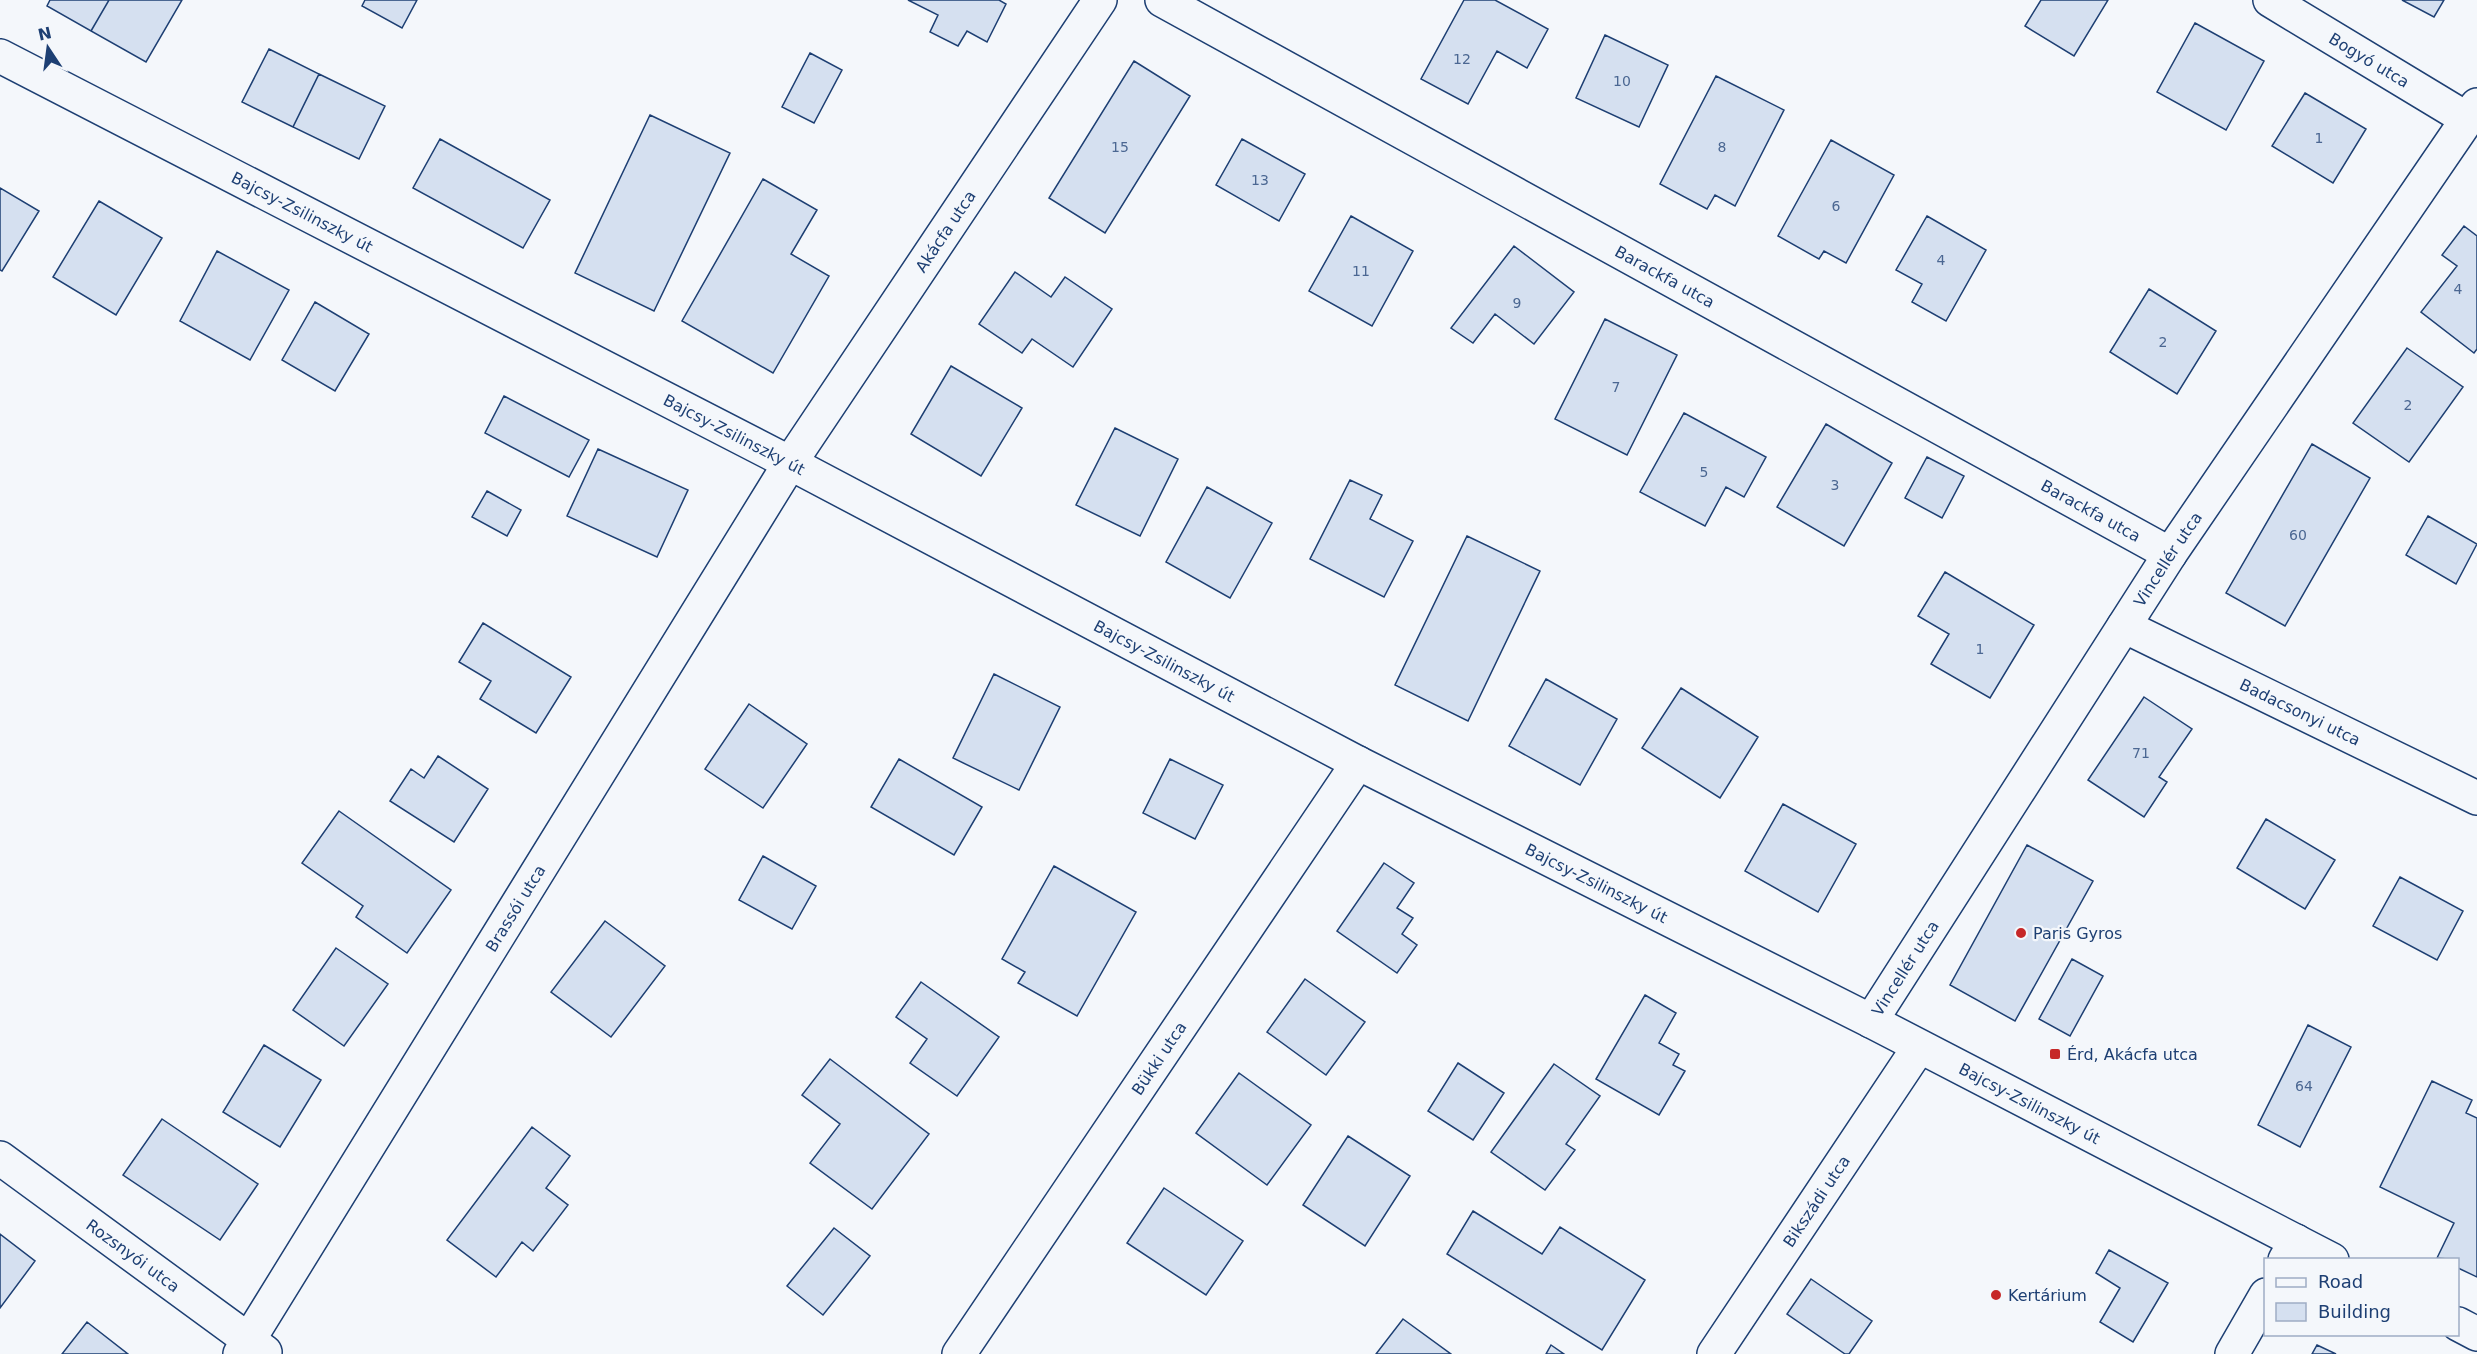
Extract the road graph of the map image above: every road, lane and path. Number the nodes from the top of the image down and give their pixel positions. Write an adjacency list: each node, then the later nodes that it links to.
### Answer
1 (1100, 0): 6 (street, Akácfa utca)
2 (1162, 0): 7 (street, Barackfa utca)
3 (2270, 0): 5 (street, Bogyó utca)
4 (0, 56): 6 (street, Bajcsy-Zsilinszky út)
5 (2472, 112): 7 (street, Vincellér utca)
6 (790, 463): 9 (street, Bajcsy-Zsilinszky út); 19 (street, Brassói utca)
7 (2170, 554): 8 (street, Vincellér utca)
8 (2124, 626): 10 (street, Badacsonyi utca); 11 (street, Vincellér utca)
9 (1358, 763): 11 (street, Bajcsy-Zsilinszky út); 20 (street, Bükki utca)
10 (2477, 798)
11 (1871, 1022): 12 (street, Bajcsy-Zsilinszky út)
12 (1919, 1047): 14 (street, Bajcsy-Zsilinszky út); 21 (street, Bikszádi utca)
13 (0, 1158): 19 (street, Rozsnyói utca)
14 (2291, 1250): 15 (street, Bajcsy-Zsilinszky út)
15 (2324, 1258)
16 (2264, 1297): 22 (street)
17 (2459, 1325): 18 (street)
18 (2477, 1334)
19 (252, 1350)
20 (959, 1354)
21 (1714, 1354)
22 (2232, 1354)

